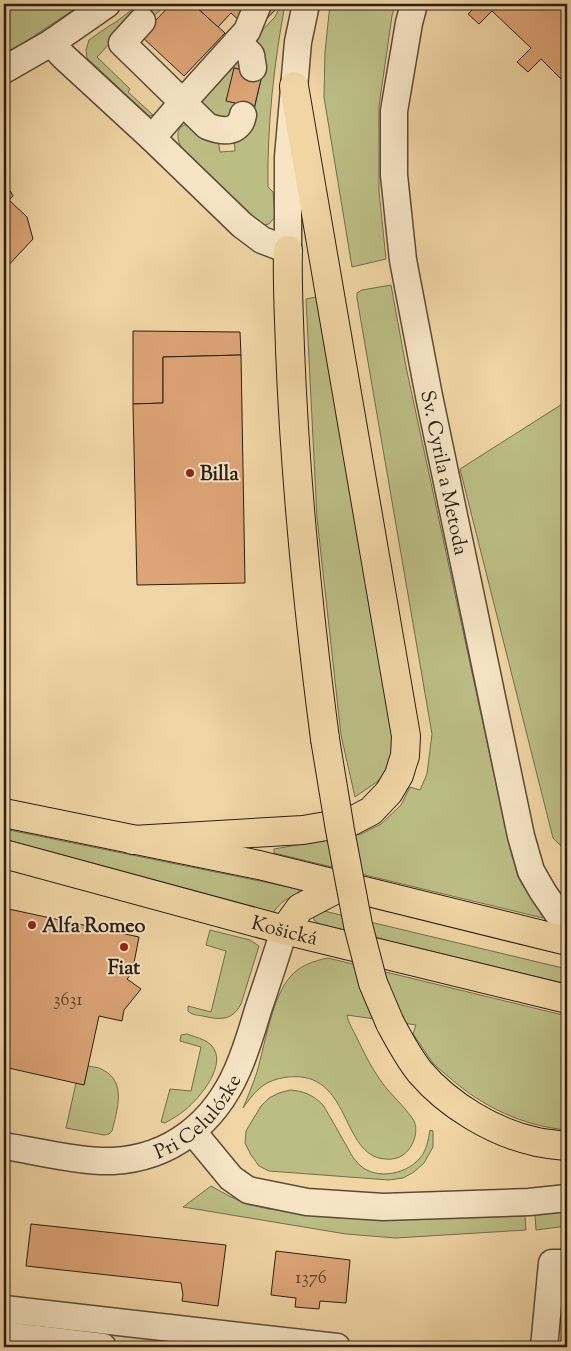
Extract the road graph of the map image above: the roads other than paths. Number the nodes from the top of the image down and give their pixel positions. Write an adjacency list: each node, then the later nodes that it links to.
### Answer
1 (106, 4): 7 (street)
2 (258, 4): 6 (street)
3 (306, 4): 10 (street)
4 (414, 4): 19 (street, Sv. Cyrila a Metoda)
5 (142, 21): 11 (street)
6 (238, 41): 8 (street); 11 (street)
7 (51, 43): 9 (street); 13 (street)
8 (253, 68)
9 (4, 70)
10 (294, 86): 14 (street); 16 (main road)
11 (183, 102): 12 (street); 13 (street)
12 (244, 115)
13 (160, 146): 14 (street)
14 (288, 250): 25 (main road, bridge)
15 (4, 813): 16 (main road)
16 (133, 840): 18 (main road)
17 (4, 854): 20 (main road, Košická)
18 (344, 885): 20 (main road); 21 (main road)
19 (567, 927)
20 (284, 930): 22 (main road, Košická); 23 (street, Pri Celulózke)
21 (567, 941)
22 (567, 1000)
23 (193, 1132): 24 (street, Pri Celulózke); 26 (street)
24 (4, 1146)
25 (567, 1146)
26 (567, 1198)
27 (567, 1263): 32 (street)
28 (4, 1309): 31 (street)
29 (4, 1335): 30 (street)
30 (103, 1347)
31 (337, 1347)
32 (544, 1347)

